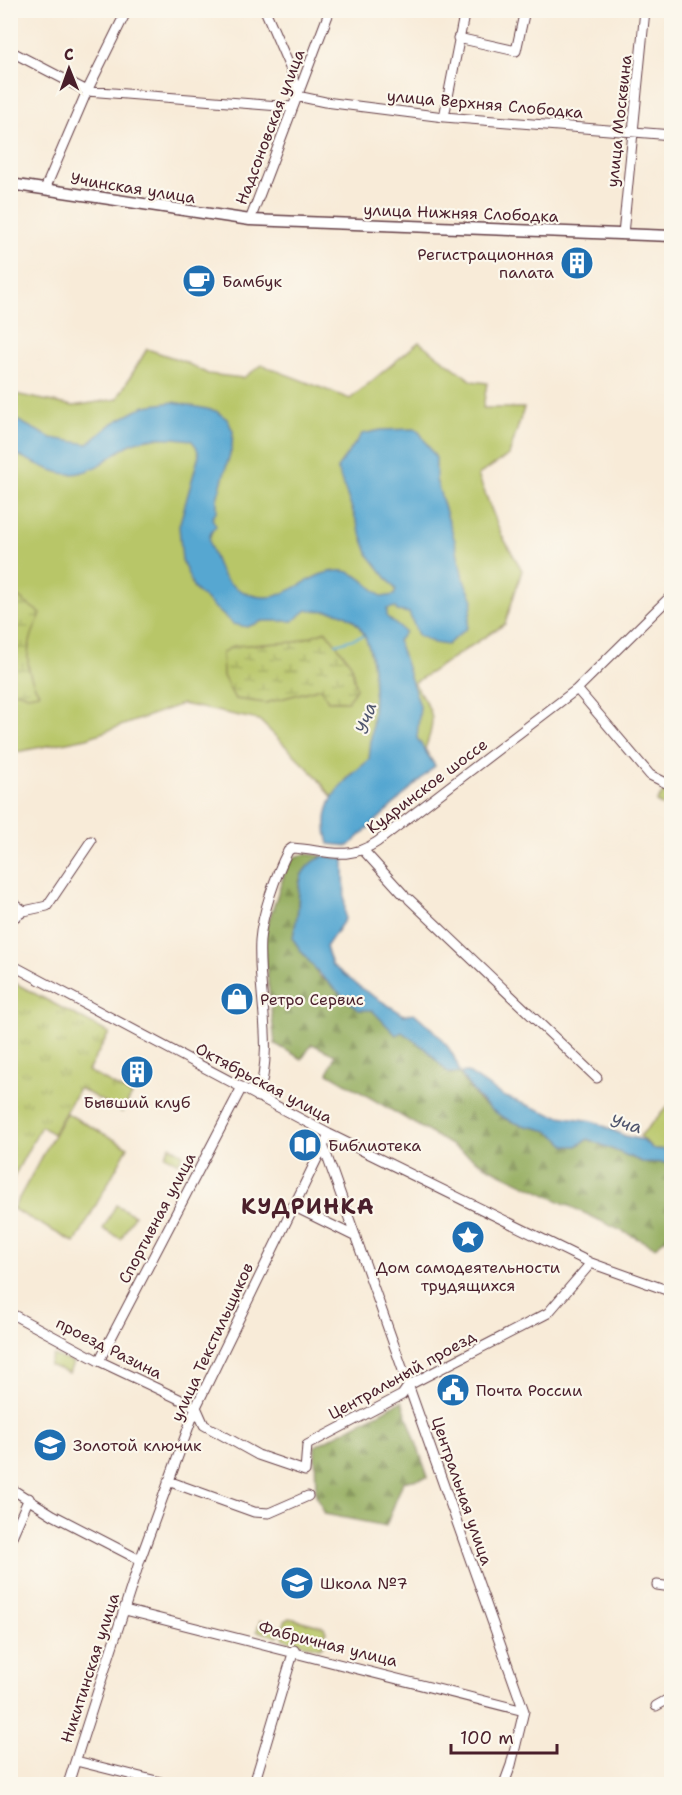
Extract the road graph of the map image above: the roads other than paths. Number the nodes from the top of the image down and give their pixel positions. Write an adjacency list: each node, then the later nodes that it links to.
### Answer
1 (127, 10): 9 (street)
2 (265, 10): 10 (street)
3 (330, 10): 10 (street, Надсоновская улица)
4 (465, 10): 7 (street)
5 (525, 10): 7 (street)
6 (645, 10): 13 (street, улица Москвина)
7 (458, 38): 12 (street)
8 (10, 51): 9 (street)
9 (87, 91): 11 (street); 16 (street)
10 (297, 96): 11 (street, Надсоновская улица); 12 (street, улица Верхняя Слободка)
11 (292, 107): 17 (street, Надсоновская улица)
12 (444, 117): 13 (street, улица Верхняя Слободка)
13 (633, 132): 14 (street, улица Верхняя Слободка); 18 (street, улица Москвина)
14 (672, 135)
15 (10, 184): 16 (main road, Учинская улица)
16 (45, 189): 17 (main road, Учинская улица)
17 (250, 220): 18 (main road, улица Нижняя Слободка)
18 (623, 234): 19 (main road, улица Нижняя Слободка)
19 (672, 236)
20 (672, 595): 21 (street, Кудринское шоссе)
21 (577, 689): 22 (street); 24 (street, Кудринское шоссе)
22 (672, 786)
23 (91, 841): 26 (street)
24 (364, 851): 29 (street); 31 (street, Кудринское шоссе)
25 (10, 901): 26 (street)
26 (24, 911): 27 (street)
27 (10, 920)
28 (10, 964): 30 (street, Октябрьская улица)
29 (597, 1078)
30 (242, 1088): 31 (street, Октябрьская улица); 39 (street, Спортивная улица)
31 (258, 1097): 32 (street, Октябрьская улица)
32 (329, 1134): 33 (street, улица Текстильщиков); 36 (street, Октябрьская улица)
33 (323, 1145): 34 (street, улица Текстильщиков); 35 (street, Центральная улица)
34 (293, 1206): 35 (street); 41 (street, улица Текстильщиков)
35 (356, 1237): 40 (street, Центральная улица)
36 (591, 1263): 37 (street, Октябрьская улица); 40 (street, Центральный проезд)
37 (672, 1292)
38 (10, 1313): 39 (street, проезд Разина)
39 (99, 1361): 41 (street, проезд Разина)
40 (409, 1385): 41 (street, Центральный проезд); 54 (street, Центральная улица)
41 (196, 1407): 42 (street, улица Текстильщиков)
42 (168, 1481): 44 (street); 47 (street, улица Текстильщиков)
43 (10, 1488): 45 (street)
44 (308, 1496)
45 (29, 1498): 46 (street); 47 (street)
46 (10, 1540)
47 (140, 1560): 50 (street, Никитинская улица)
48 (657, 1585): 49 (street)
49 (672, 1587)
50 (125, 1610): 51 (street, Фабричная улица); 55 (street, Никитинская улица)
51 (294, 1650): 54 (street, Фабричная улица); 58 (street)
52 (672, 1697): 53 (street)
53 (656, 1706)
54 (524, 1711): 59 (street)
55 (76, 1761): 56 (street, Никитинская улица); 57 (street)
56 (68, 1785)
57 (169, 1785)
58 (254, 1785)
59 (504, 1785)

